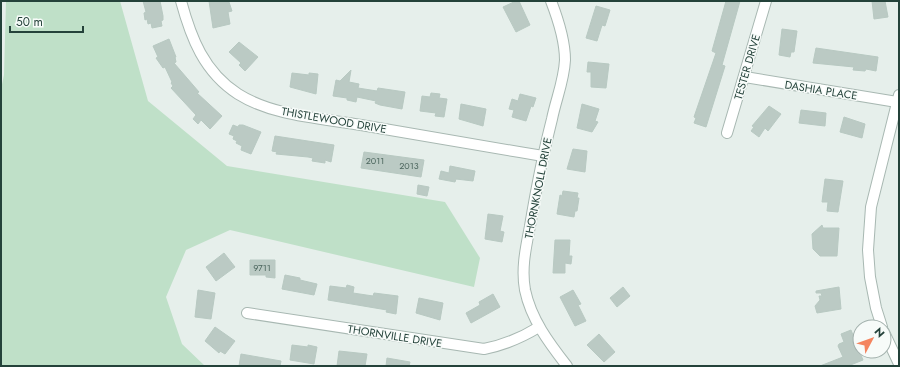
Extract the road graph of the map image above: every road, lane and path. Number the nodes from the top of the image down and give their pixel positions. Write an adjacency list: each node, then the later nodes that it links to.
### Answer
1 (181, 1): 7 (street, THISTLEWOOD DRIVE)
2 (551, 1): 7 (street, THORNKNOLL DRIVE)
3 (766, 1): 4 (street, TESTER DRIVE)
4 (745, 77): 5 (street, DASHIA PLACE); 6 (street, TESTER DRIVE)
5 (898, 98): 9 (street)
6 (727, 133)
7 (543, 156): 10 (street, THORNKNOLL DRIVE)
8 (247, 313): 10 (street, THORNVILLE DRIVE)
9 (879, 319)
10 (539, 327): 13 (street, THORNKNOLL DRIVE)
11 (892, 349): 12 (street)
12 (899, 364)
13 (567, 366)

